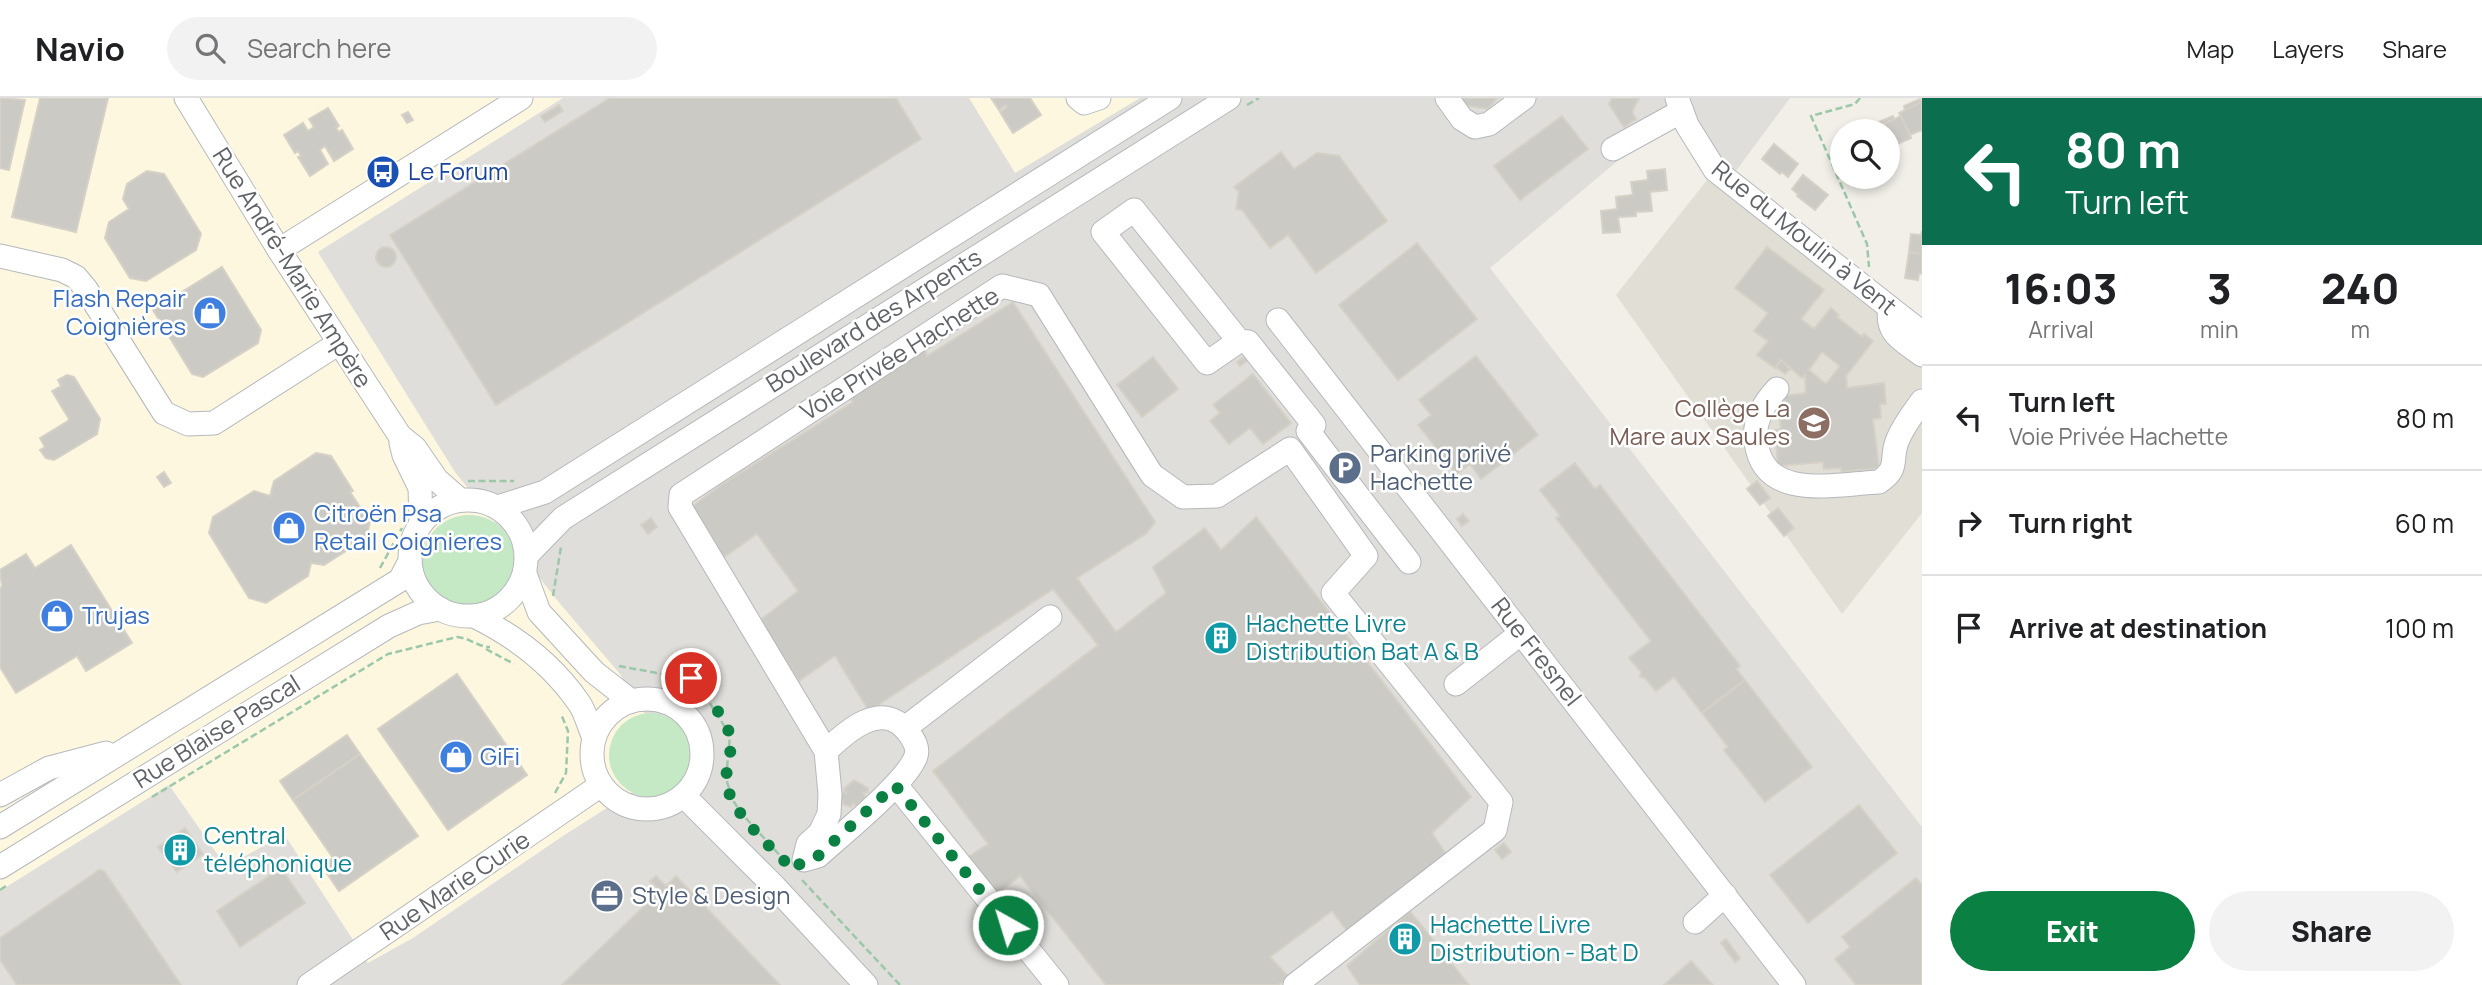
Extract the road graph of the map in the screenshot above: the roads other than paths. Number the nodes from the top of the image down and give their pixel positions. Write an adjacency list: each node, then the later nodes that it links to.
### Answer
1 (186, 98): 11 (street, Rue André-Marie Ampère)
2 (521, 98): 11 (street)
3 (1078, 98): 4 (street)
4 (1099, 98)
5 (1170, 98): 26 (street, Boulevard des Arpents)
6 (1229, 98): 30 (street, Boulevard des Arpents)
7 (1447, 98): 8 (street)
8 (1524, 98)
9 (1679, 105): 10 (street); 13 (street, Rue du Moulin à Vent)
10 (1613, 149)
11 (279, 250): 17 (street, Rue André-Marie Ampère)
12 (0, 256): 17 (street)
13 (1881, 302): 15 (street, Rue du Moulin à Vent); 18 (street)
14 (1278, 320): 20 (street, Rue Fresnel)
15 (1922, 333)
16 (1239, 341): 16 (street); 22 (street)
17 (339, 343): 23 (street, Rue André-Marie Ampère)
18 (1922, 355)
19 (1777, 389): 21 (street)
20 (1342, 401): 22 (street); 34 (street, Rue Fresnel)
21 (1922, 401)
22 (1311, 428): 24 (street); 29 (street)
23 (400, 436): 25 (street); 27 (street)
24 (1290, 449): 40 (street, Voie Privée Hachette); 54 (street)
25 (463, 491): 26 (street); 27 (street)
26 (498, 507): 30 (street)
27 (413, 520): 28 (street)
28 (410, 561): 31 (street); 39 (street, Rue Blaise Pascal)
29 (1409, 562)
30 (526, 564): 32 (street); 36 (street)
31 (440, 609): 32 (street); 47 (street, Rue Blaise Pascal)
32 (474, 616): 38 (street)
33 (1050, 617): 37 (street)
34 (1521, 633): 35 (street); 49 (street, Rue Fresnel)
35 (1456, 684)
36 (631, 701): 38 (street); 44 (street)
37 (905, 728): 40 (street); 42 (street, Voie Privée Hachette)
38 (594, 738): 41 (street)
39 (123, 751): 43 (street, Rue Blaise Pascal); 45 (street, Rue Blaise Pascal)
40 (826, 751): 46 (street, Voie Privée Hachette)
41 (601, 785): 44 (street); 51 (street, Rue Marie Curie)
42 (895, 785): 46 (street, Voie Privée Hachette); 53 (street)
43 (0, 795)
44 (684, 796): 48 (street)
45 (0, 827)
46 (799, 865): 48 (street, Voie Privée Hachette)
47 (6, 875)
48 (775, 887): 52 (street)
49 (1724, 895): 50 (street); 55 (street, Rue Fresnel)
50 (1695, 922)
51 (309, 985)
52 (866, 985)
53 (1057, 985)
54 (1295, 985)
55 (1794, 985)

